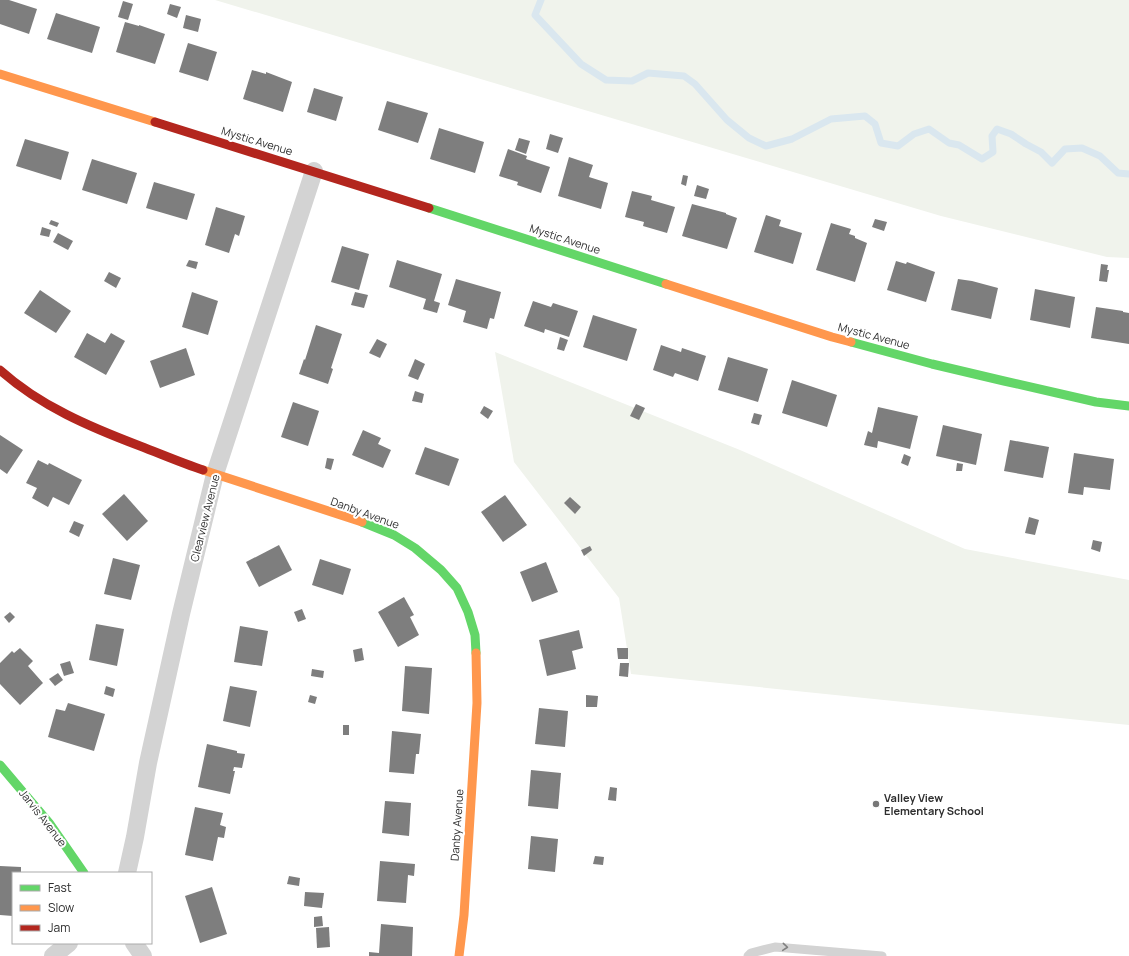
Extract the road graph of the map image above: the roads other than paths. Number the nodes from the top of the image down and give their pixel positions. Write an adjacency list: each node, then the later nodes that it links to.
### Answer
1 (0, 74): 2 (street, Mystic Avenue)
2 (314, 171): 4 (street, Mystic Avenue); 5 (street, Clearview Avenue)
3 (0, 370): 5 (street, Danby Avenue)
4 (1129, 406)
5 (215, 474): 8 (street, Clearview Avenue); 13 (street, Danby Avenue)
6 (0, 765): 7 (street, Jarvis Avenue)
7 (83, 872)
8 (127, 872)
9 (68, 944): 11 (street)
10 (135, 944): 12 (street)
11 (53, 956)
12 (143, 956)
13 (459, 956)
14 (748, 956): 15 (lane, one-way to 15)
15 (882, 956)

